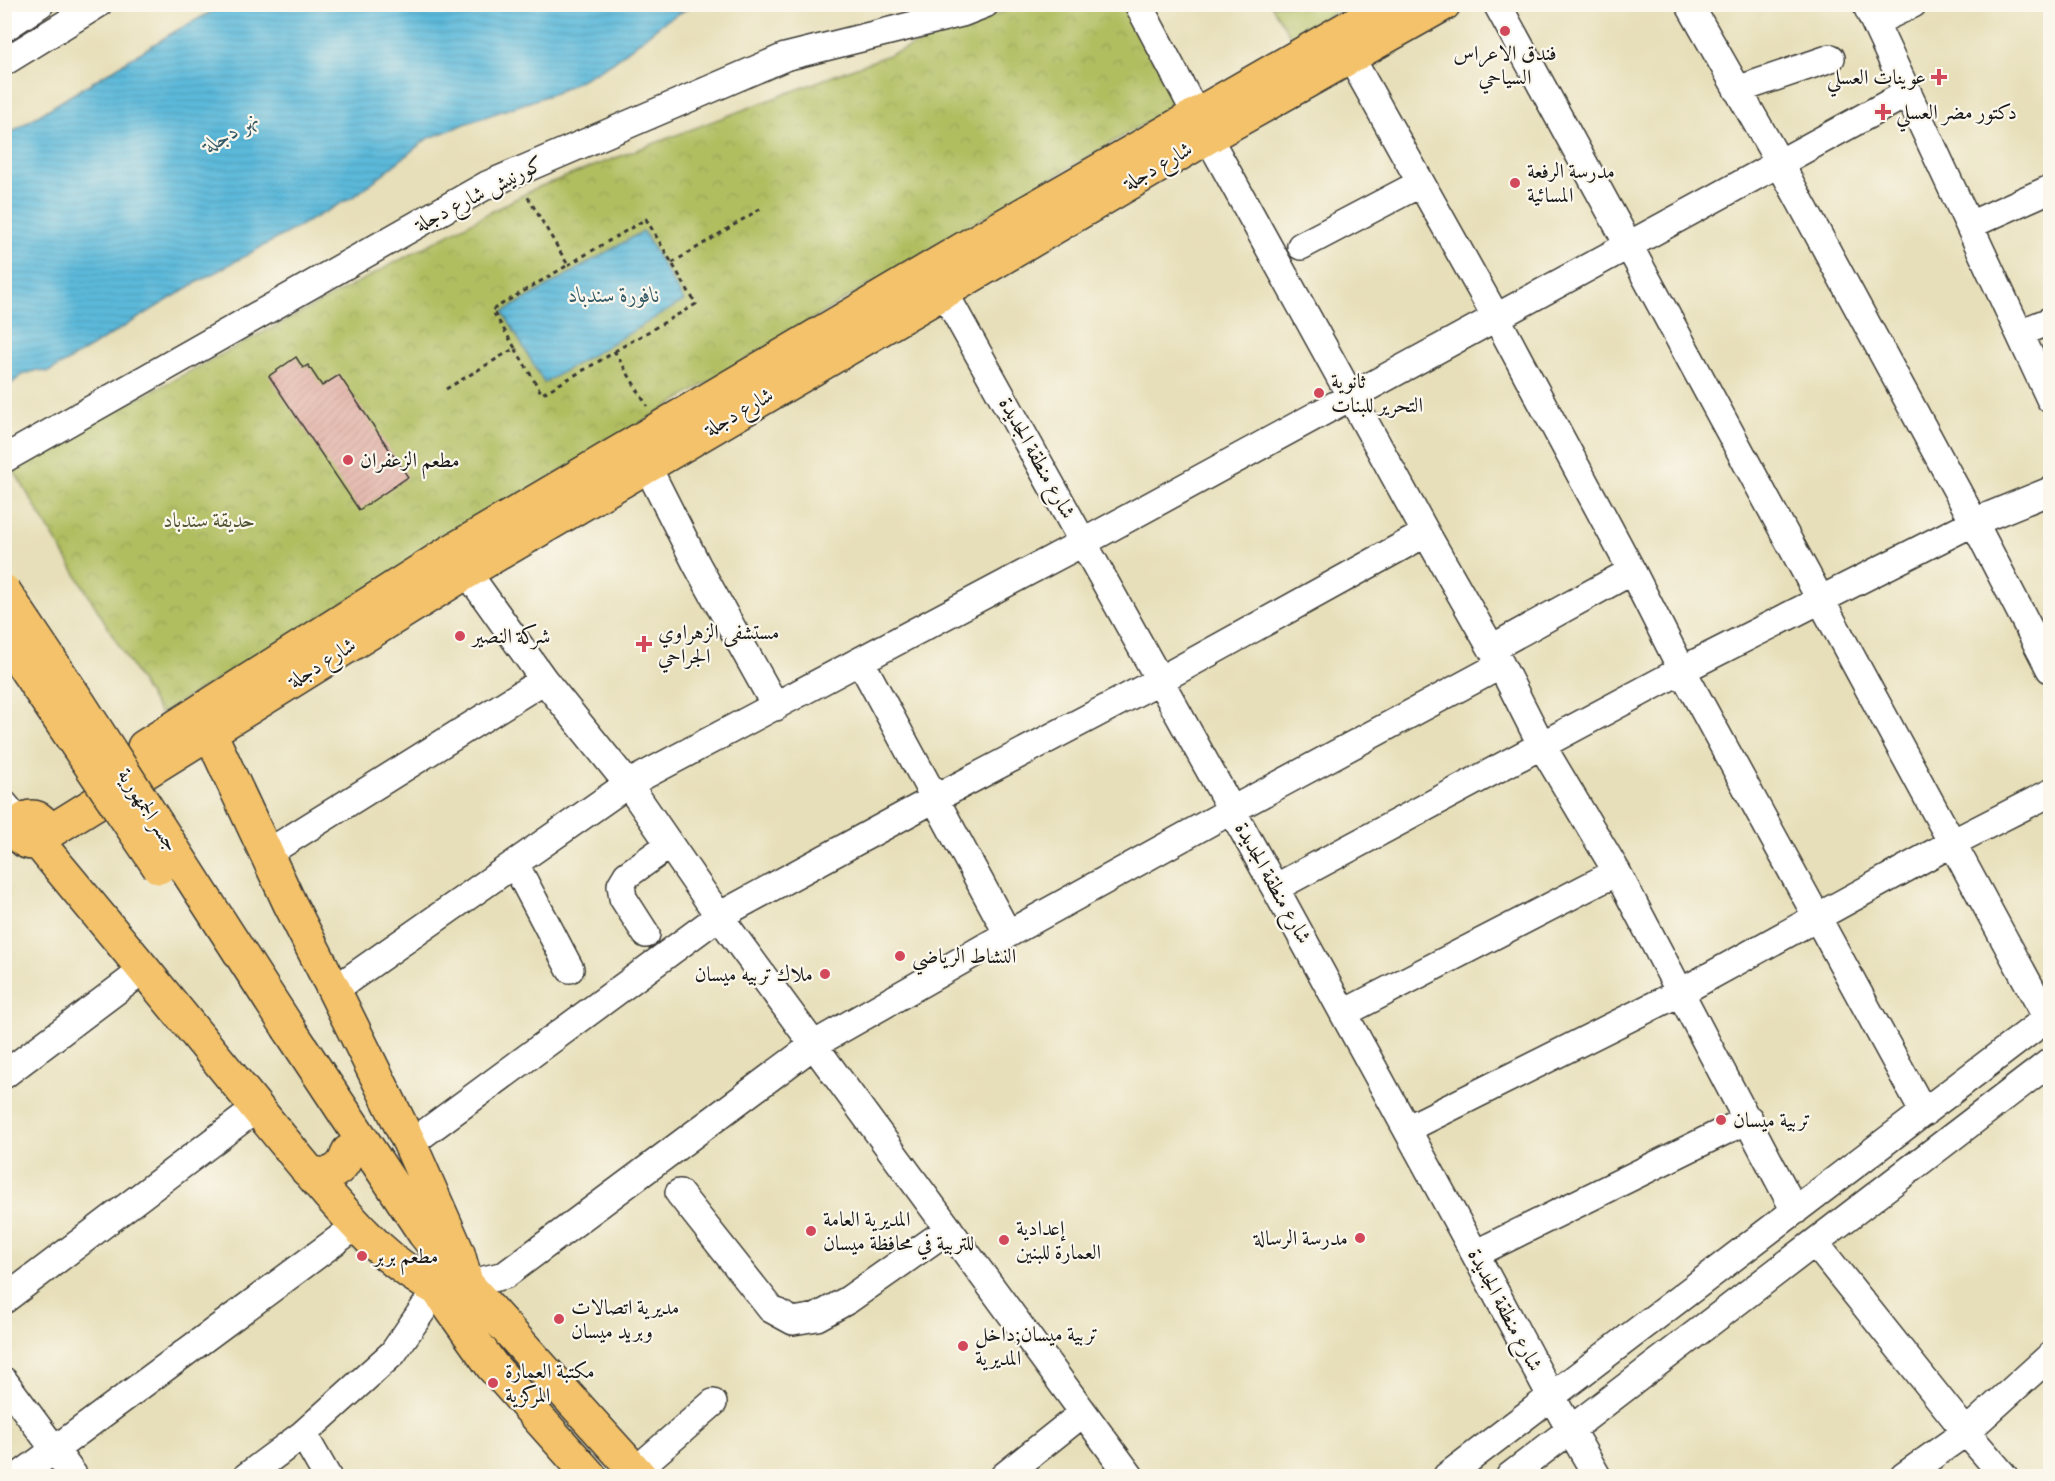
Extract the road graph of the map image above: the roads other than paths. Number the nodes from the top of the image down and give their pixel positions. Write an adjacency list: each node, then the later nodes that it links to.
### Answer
1 (40, 4): 11 (street)
2 (98, 4): 14 (street)
3 (985, 4): 30 (street, كورنيش شارع دجلة)
4 (1138, 4): 17 (street)
5 (1389, 4): 17 (main road, شارع دجلة)
6 (1444, 4): 12 (main road, شارع دجلة)
7 (1497, 4): 23 (street)
8 (1689, 4): 15 (street)
9 (1913, 4): 10 (street)
10 (1870, 14): 16 (street)
11 (4, 28)
12 (1351, 58): 17 (main road, شارع دجلة); 19 (street)
13 (1831, 58): 15 (street)
14 (4, 62)
15 (1737, 90): 18 (street)
16 (1908, 93): 18 (street); 21 (street)
17 (1202, 125): 24 (main road, شارع دجلة); 28 (street); 36 (main road, شارع دجلة)
18 (1780, 164): 23 (street); 33 (street)
19 (1420, 183): 22 (street); 25 (street)
20 (2050, 189): 21 (street)
21 (1970, 225): 27 (street)
22 (1301, 246)
23 (1629, 246): 25 (street); 39 (street)
24 (944, 292): 31 (main road, شارع دجلة); 35 (street, شارع منطقة الجديدة)
25 (1496, 317): 28 (street); 37 (street)
26 (2050, 321): 27 (street)
27 (2020, 333): 29 (street)
28 (1352, 396): 34 (street); 35 (street)
29 (2050, 399)
30 (4, 459)
31 (647, 466): 36 (main road, شارع دجلة); 47 (street)
32 (2050, 490): 33 (street)
33 (1974, 522): 39 (street); 43 (street)
34 (1426, 533): 41 (street); 46 (street)
35 (1084, 542): 42 (street); 46 (street, شارع منطقة الجديدة)
36 (458, 562): 45 (street); 48 (main road, شارع دجلة); 54 (main road, شارع دجلة)
37 (1632, 571): 41 (street); 44 (street)
38 (4, 591): 71 (main road, جسر الجمهورية, bridge)
39 (1821, 600): 44 (street); 55 (street)
40 (4, 637): 71 (main road, جسر الجمهورية, bridge)
41 (1497, 657): 49 (street); 53 (street)
42 (861, 662): 47 (street); 52 (street)
43 (2050, 669)
44 (1682, 670): 49 (street); 62 (street)
45 (544, 680): 50 (street); 57 (street)
46 (1160, 680): 52 (street); 53 (street, شارع منطقة الجديدة)
47 (776, 707): 50 (street)
48 (210, 733): 54 (main road, شارع دجلة); 57 (main road)
49 (1542, 746): 59 (street); 60 (street)
50 (628, 784): 56 (street); 58 (street)
51 (2050, 793): 55 (street)
52 (936, 798): 61 (street); 64 (street)
53 (1232, 810): 60 (street, شارع منطقة الجديدة); 64 (street)
54 (22, 832): 65 (main road)
55 (1952, 843): 62 (street); 70 (street)
56 (669, 845): 61 (street); 63 (street)
57 (266, 854): 67 (main road)
58 (515, 864): 66 (street); 67 (street)
59 (1617, 872): 68 (street); 69 (street)
60 (1275, 888): 69 (street, شارع منطقة الجديدة)
61 (719, 916): 73 (street); 80 (street)
62 (1818, 918): 68 (street); 77 (street)
63 (646, 934)
64 (1008, 934): 73 (street)
65 (144, 969): 75 (street); 76 (main road)
66 (570, 969)
67 (334, 990): 80 (main road)
68 (1681, 992): 78 (street); 79 (street)
69 (1344, 1013): 79 (street, شارع منطقة الجديدة)
70 (2049, 1017): 72 (street)
71 (282, 1034): 81 (main road); 89 (main road)
72 (2024, 1035): 74 (street); 77 (street)
73 (815, 1044): 86 (street); 89 (street)
74 (2048, 1070): 87 (street)
75 (4, 1074)
76 (257, 1108): 82 (main road); 90 (street)
77 (1924, 1113): 84 (street)
78 (1749, 1119): 84 (street); 88 (street)
79 (1407, 1129): 88 (street, شارع منطقة الجديدة)
80 (410, 1144): 89 (main road)
81 (348, 1152): 82 (main road); 89 (main road)
82 (307, 1170): 85 (main road)
83 (679, 1193): 86 (street)
84 (1795, 1211): 93 (street)
85 (356, 1226): 89 (main road); 99 (street)
86 (949, 1229): 95 (street)
87 (1815, 1243): 96 (street); 97 (street)
88 (1475, 1254): 93 (street, شارع منطقة الجديدة)
89 (451, 1286): 98 (street); 100 (main road); 105 (main road)
90 (4, 1300)
91 (2050, 1356): 97 (street)
92 (4, 1381): 99 (street)
93 (1551, 1396): 96 (street, شارع منطقة الجديدة); 108 (street)
94 (713, 1403): 100 (street)
95 (1083, 1413): 106 (street); 107 (street)
96 (1571, 1429): 109 (street); 110 (street, شارع منطقة الجديدة)
97 (1966, 1432): 111 (street); 112 (street)
98 (303, 1434): 103 (street); 104 (street)
99 (54, 1450): 101 (street); 102 (street)
100 (638, 1474)
101 (19, 1476)
102 (74, 1476)
103 (247, 1476)
104 (327, 1476)
105 (590, 1476)
106 (1004, 1476)
107 (1130, 1476)
108 (1447, 1476)
109 (1510, 1476)
110 (1597, 1476)
111 (1904, 1476)
112 (2004, 1476)

